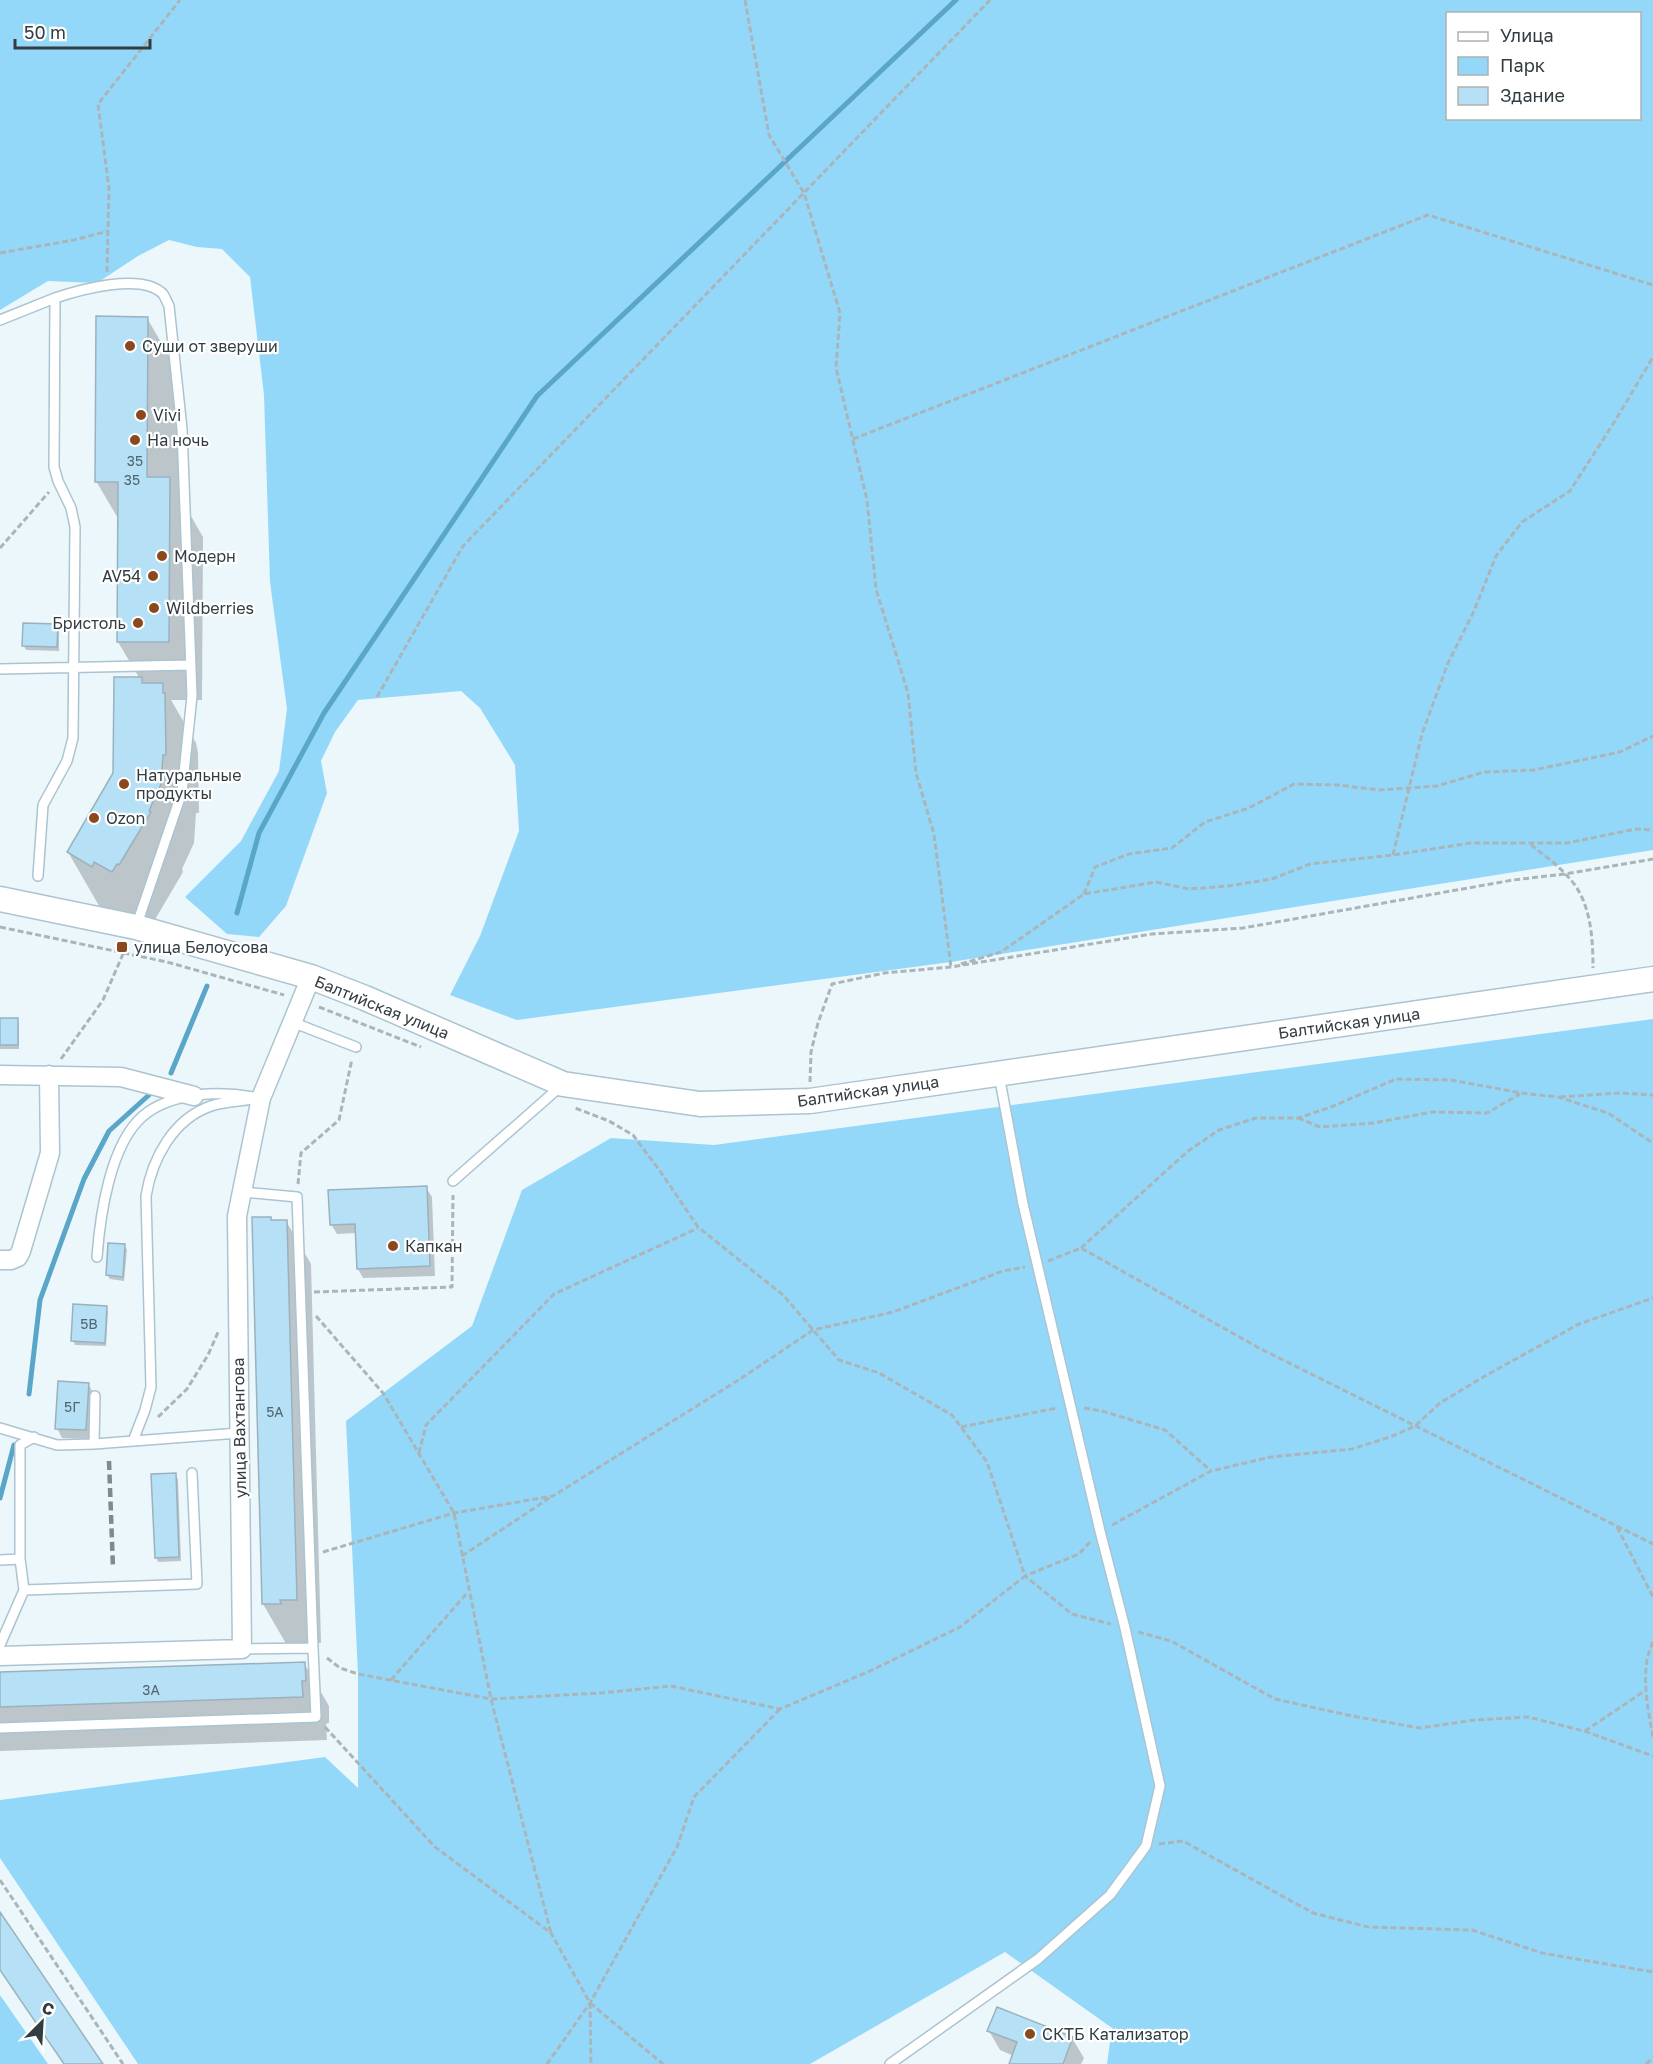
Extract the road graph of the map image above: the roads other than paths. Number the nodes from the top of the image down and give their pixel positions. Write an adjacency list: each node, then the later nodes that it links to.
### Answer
1 (55, 298): 2 (lane); 3 (lane); 4 (lane)
2 (0, 320)
3 (191, 665): 4 (lane); 8 (lane)
4 (75, 666): 5 (lane); 6 (lane)
5 (0, 669)
6 (38, 876)
7 (0, 900): 8 (main road, Балтийская улица)
8 (136, 927): 9 (main road, Балтийская улица)
9 (311, 977): 11 (street, улица Вахтангова); 16 (main road, Балтийская улица)
10 (1653, 979): 13 (main road, Балтийская улица)
11 (292, 1022): 12 (lane); 18 (street, улица Вахтангова)
12 (356, 1047)
13 (999, 1073): 16 (main road, Балтийская улица); 38 (lane)
14 (0, 1075): 15 (street)
15 (49, 1075): 17 (street); 22 (street)
16 (555, 1091): 19 (lane)
17 (194, 1096): 18 (lane); 21 (lane)
18 (261, 1098): 20 (street, улица Вахтангова); 27 (lane)
19 (453, 1181)
20 (242, 1192): 25 (street, улица Вахтангова); 34 (lane)
21 (97, 1257)
22 (0, 1260)
23 (95, 1396): 28 (lane)
24 (0, 1428): 26 (lane)
25 (239, 1433): 27 (lane); 35 (street, улица Вахтангова)
26 (34, 1437): 28 (lane); 30 (lane)
27 (133, 1441): 28 (lane)
28 (94, 1444)
29 (192, 1473): 32 (lane)
30 (20, 1559): 31 (lane); 32 (lane)
31 (0, 1560)
32 (24, 1590): 33 (lane)
33 (0, 1645)
34 (313, 1648): 35 (lane); 37 (lane)
35 (242, 1649): 36 (street)
36 (0, 1656)
37 (0, 1728)
38 (890, 2064)

